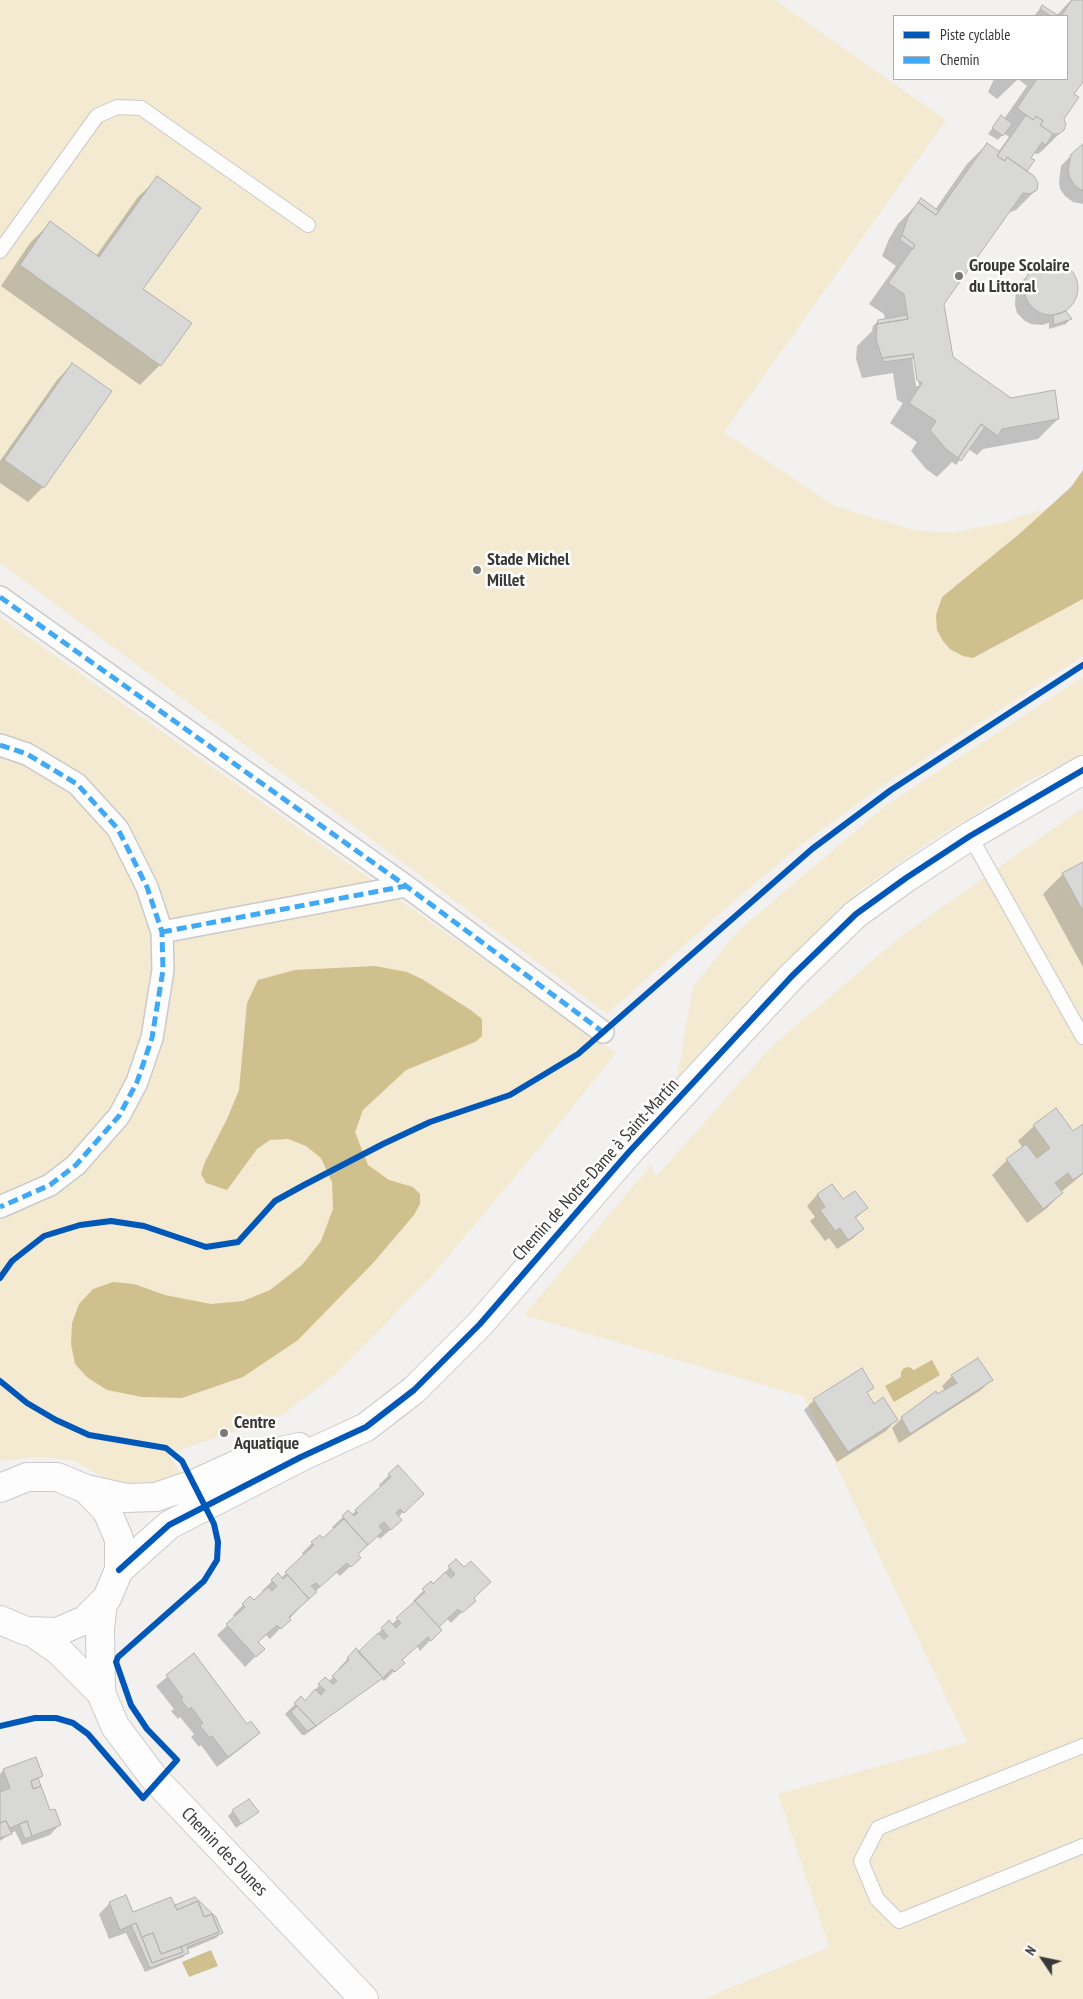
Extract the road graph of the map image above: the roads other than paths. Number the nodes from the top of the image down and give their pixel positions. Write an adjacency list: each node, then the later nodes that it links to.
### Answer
1 (308, 225): 2 (lane)
2 (0, 251)
3 (0, 597): 7 (street)
4 (0, 745): 8 (street)
5 (1083, 770): 6 (street, Chemin de Notre-Dame à Saint-Martin)
6 (970, 836): 10 (lane); 12 (street, Chemin de Notre-Dame à Saint-Martin)
7 (406, 886): 8 (street); 9 (street)
8 (162, 932): 11 (street)
9 (603, 1032)
10 (1083, 1037)
11 (0, 1207)
12 (339, 1438): 14 (street, Chemin de Notre-Dame à Saint-Martin); 15 (street, Chemin de Notre-Dame à Saint-Martin)
13 (0, 1488): 14 (street)
14 (86, 1489): 15 (street)
15 (119, 1570): 16 (street)
16 (103, 1602): 18 (street); 20 (street, Chemin des Dunes)
17 (0, 1620): 18 (street)
18 (29, 1631): 19 (street); 20 (street, Chemin des Dunes)
19 (0, 1638)
20 (101, 1693): 23 (street, Chemin des Dunes)
21 (1083, 1746): 22 (lane)
22 (1083, 1846)
23 (364, 1999)

